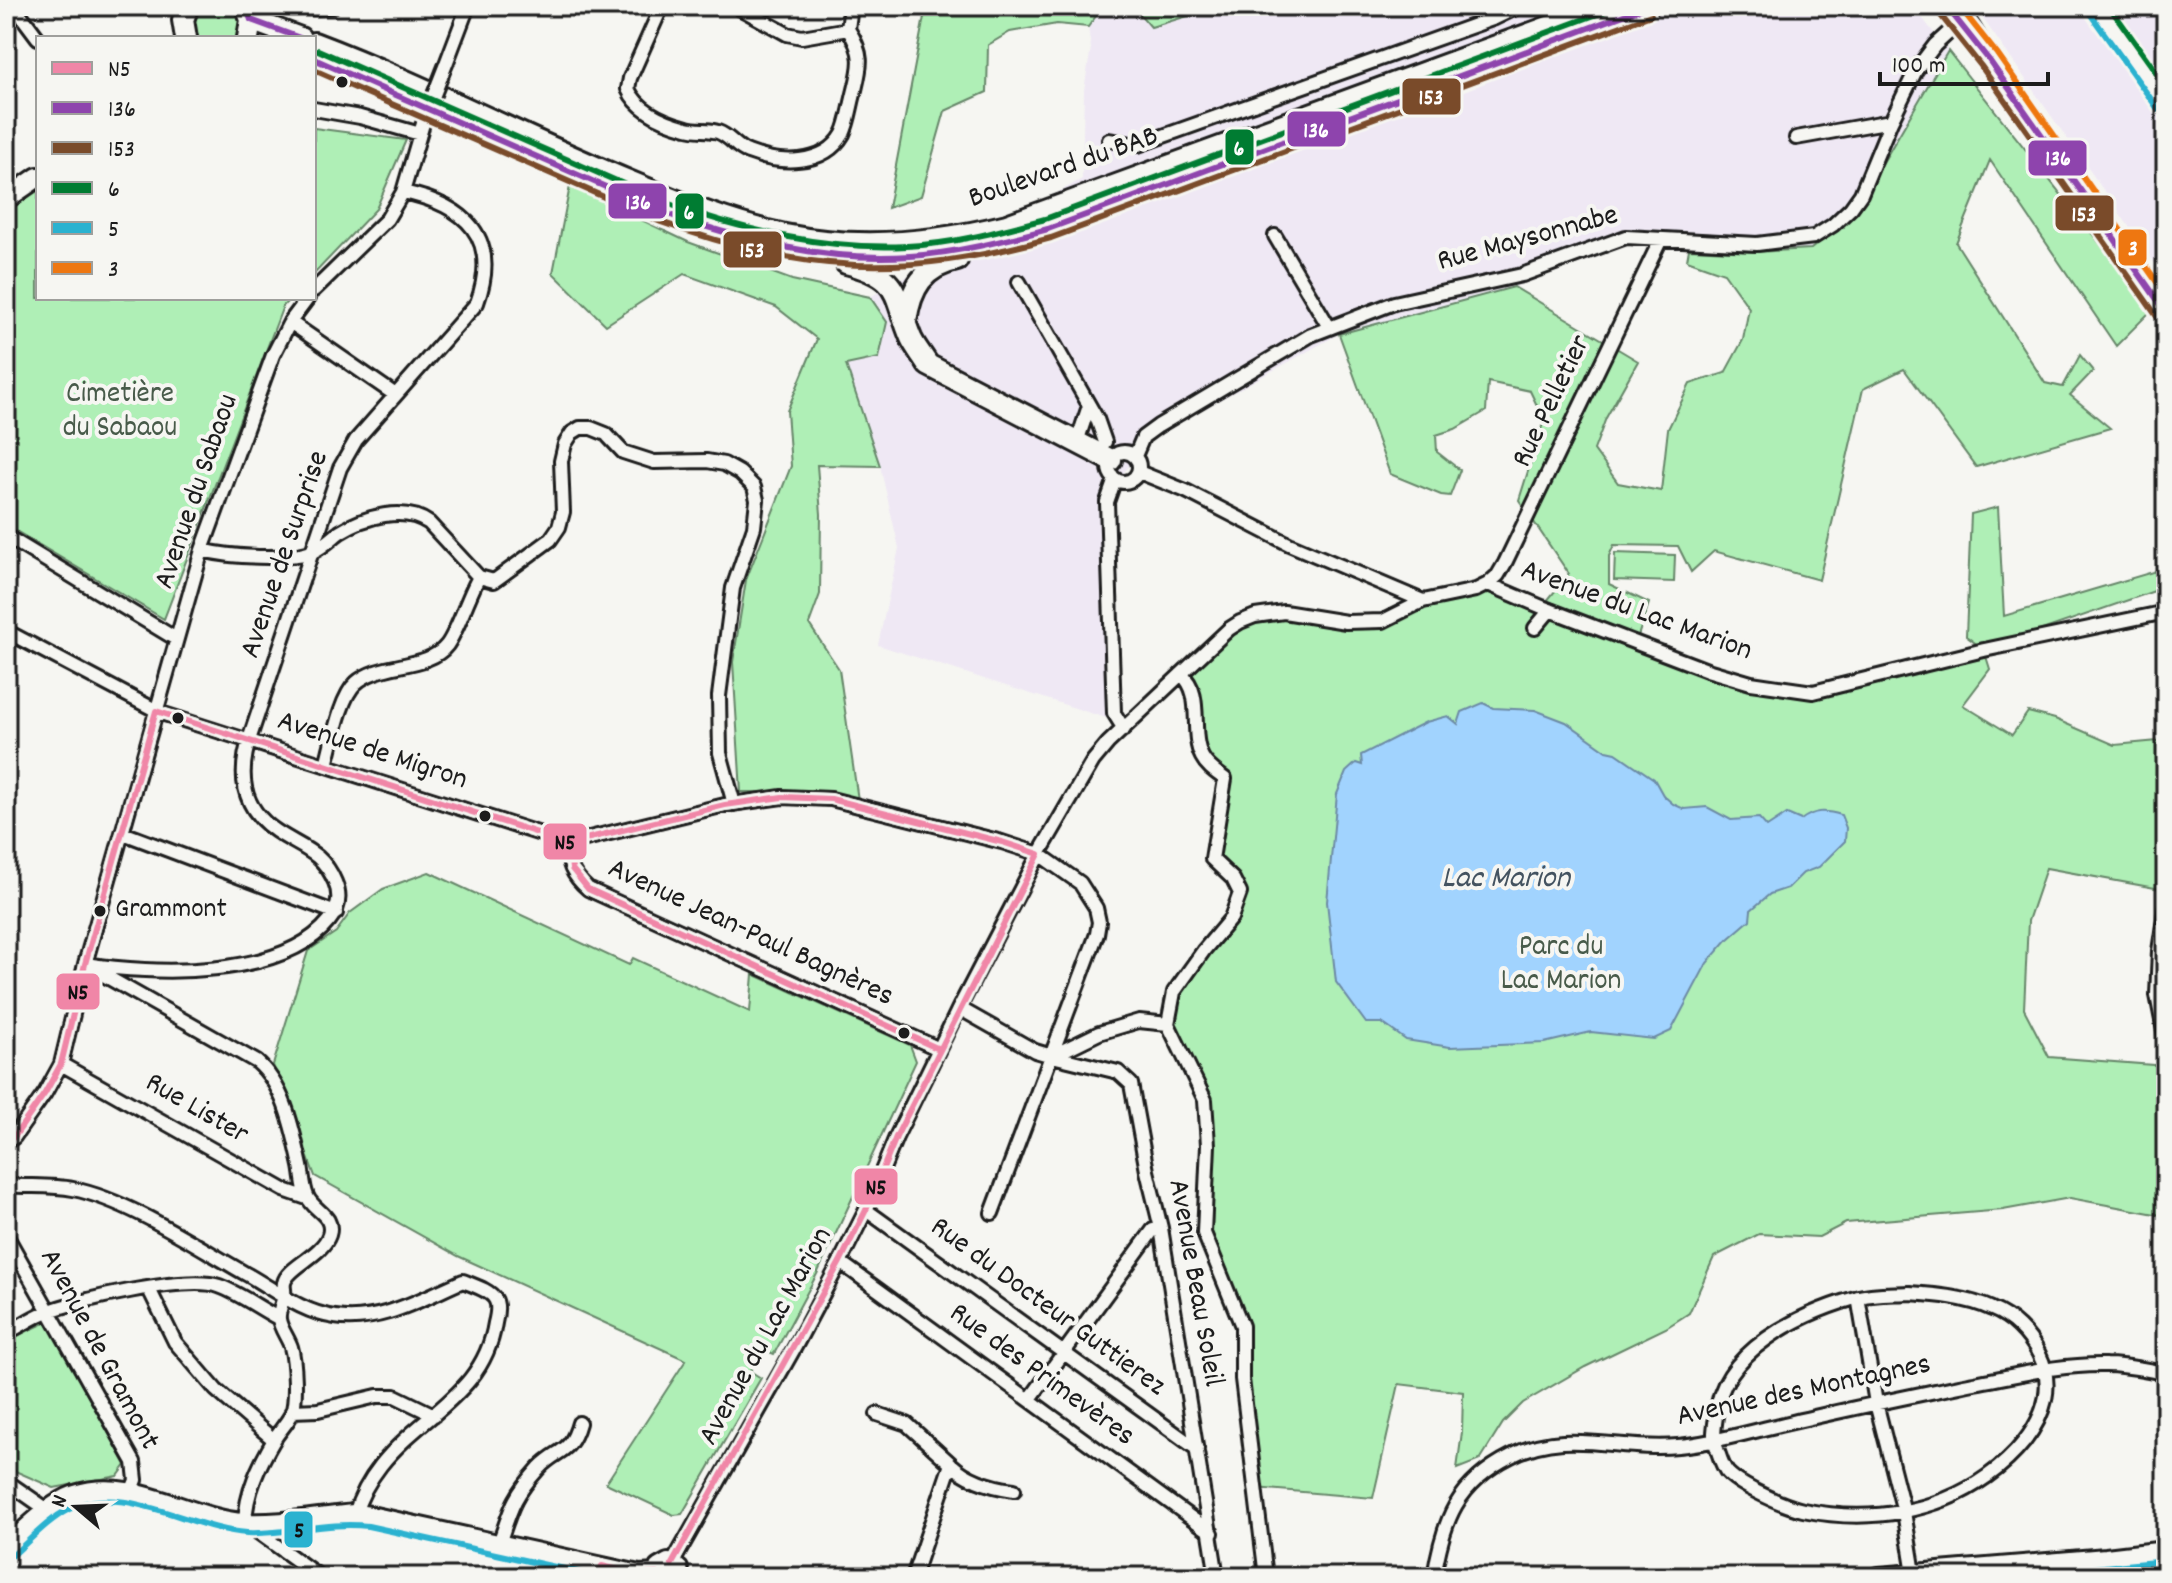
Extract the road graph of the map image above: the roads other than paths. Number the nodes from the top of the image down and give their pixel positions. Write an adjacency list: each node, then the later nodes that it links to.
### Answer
1 (14, 6): 16 (street)
2 (298, 6): 3 (street)
3 (333, 6)
4 (468, 6): 23 (street, bridge)
5 (662, 6): 15 (street)
6 (736, 6): 15 (street)
7 (851, 6): 15 (street)
8 (1520, 6): 25 (street)
9 (1606, 6): 18 (main road, Boulevard du BAB)
10 (1648, 6): 29 (main road, Boulevard du BAB)
11 (1946, 6): 13 (main road)
12 (2097, 6): 20 (street)
13 (1957, 15): 22 (street, Rue Maysonnabe); 36 (main road)
14 (249, 21): 17 (main road)
15 (848, 29)
16 (36, 36)
17 (294, 36)
18 (316, 44)
19 (316, 60): 32 (main road, Boulevard du BAB)
20 (2166, 103)
21 (316, 109): 23 (street)
22 (1891, 121): 24 (street); 31 (street, Rue Maysonnabe)
23 (420, 134): 27 (street)
24 (1796, 138)
25 (1109, 140)
26 (36, 178): 28 (street)
27 (403, 192): 34 (street); 40 (street, Avenue de Surprise)
28 (6, 199)
29 (1048, 229): 32 (main road, Boulevard du BAB); 37 (main road)
30 (1275, 236): 39 (street)
31 (1660, 241): 39 (street, Rue Maysonnabe); 48 (street, Rue Pelletier)
32 (832, 256): 37 (main road)
33 (1019, 282): 41 (street)
34 (316, 288)
35 (306, 300): 38 (street, Avenue du Sabaou)
36 (2166, 312)
37 (906, 321): 42 (main road)
38 (290, 322): 40 (street); 45 (street, Avenue du Sabaou)
39 (1329, 327): 42 (street, Rue Maysonnabe)
40 (394, 394): 46 (street, Avenue de Surprise)
41 (1089, 406): 42 (street); 42 (street)
42 (1101, 451): 43 (street); 43 (street); 57 (street)
43 (1139, 472): 49 (street)
44 (6, 536): 54 (street)
45 (202, 550): 46 (street); 54 (street, Avenue du Sabaou)
46 (314, 551): 47 (street); 58 (street, Avenue de Surprise)
47 (479, 577): 59 (street); 60 (street)
48 (1488, 584): 49 (street, Avenue du Lac Marion); 50 (street, Avenue du Lac Marion)
49 (1423, 601): 55 (street, Avenue du Lac Marion)
50 (1550, 610): 51 (street, Avenue du Lac Marion); 52 (street)
51 (2166, 612)
52 (1535, 628)
53 (6, 631): 56 (street, Avenue de Migron)
54 (176, 639): 56 (street, Avenue du Sabaou)
55 (1181, 674): 57 (street, Avenue du Lac Marion); 68 (street)
56 (156, 711): 58 (street, Avenue de Migron); 61 (street, Avenue du Sabaou)
57 (1124, 729): 63 (street, Avenue du Lac Marion)
58 (248, 740): 59 (street, Avenue de Migron); 65 (street, Avenue de Surprise)
59 (326, 765): 62 (street, Avenue de Migron)
60 (734, 804): 62 (street); 63 (street)
61 (123, 833): 65 (street); 66 (street, Avenue du Sabaou)
62 (569, 843): 70 (street, Avenue Jean-Paul Bagnères)
63 (1039, 854): 67 (street, Avenue du Lac Marion); 71 (street)
64 (2166, 906): 69 (street)
65 (336, 913): 66 (street)
66 (85, 964): 72 (street, Avenue du Sabaou); 75 (street)
67 (959, 1008): 70 (street, Avenue du Lac Marion); 71 (street, Avenue Beau Soleil)
68 (1168, 1024): 71 (street); 119 (street)
69 (2166, 1041)
70 (939, 1049): 76 (street, Avenue du Lac Marion)
71 (1052, 1056): 77 (street); 78 (street, Avenue Beau Soleil)
72 (61, 1064): 73 (street, Avenue du Sabaou); 75 (street, Rue Lister)
73 (6, 1142)
74 (6, 1185): 81 (street)
75 (307, 1198): 84 (street)
76 (866, 1210): 80 (street, Avenue du Lac Marion); 89 (street, Rue du Docteur Guttierez)
77 (992, 1213)
78 (1161, 1228): 89 (street); 100 (street, Avenue Beau Soleil)
79 (6, 1235): 86 (street, Avenue de Gramont)
80 (840, 1262): 92 (street, Rue des Primevères); 115 (street, Avenue du Lac Marion)
81 (229, 1264): 82 (street); 84 (street)
82 (217, 1285): 83 (street); 87 (street)
83 (149, 1289): 86 (street); 98 (street)
84 (284, 1297): 87 (street); 96 (street)
85 (1858, 1297): 90 (street); 93 (street); 99 (street)
86 (50, 1311): 88 (street); 104 (street, Avenue de Gramont)
87 (278, 1318): 94 (street)
88 (6, 1333)
89 (1063, 1354): 92 (street); 100 (street, Rue du Docteur Guttierez)
90 (2047, 1369): 91 (street, Avenue des Montagnes); 93 (street, Avenue des Montagnes); 106 (street)
91 (2166, 1373)
92 (1030, 1399): 109 (street, Rue des Primevères)
93 (1876, 1403): 99 (street, Avenue des Montagnes); 106 (street)
94 (292, 1411): 96 (street); 98 (street)
95 (877, 1414): 101 (street)
96 (434, 1415): 107 (street)
97 (579, 1423): 110 (street)
98 (274, 1440): 108 (street)
99 (1714, 1440): 106 (street); 120 (street, Avenue des Montagnes)
100 (1197, 1449): 109 (street, Avenue Beau Soleil)
101 (951, 1464): 103 (street); 117 (street)
102 (6, 1481): 105 (street)
103 (1014, 1490)
104 (131, 1492): 105 (street); 108 (street)
105 (49, 1511): 111 (street)
106 (1904, 1512): 114 (street)
107 (355, 1514): 108 (street); 110 (street)
108 (245, 1523): 116 (street)
109 (1212, 1533): 118 (street, Avenue Beau Soleil)
110 (499, 1544): 113 (street)
111 (6, 1547)
112 (2166, 1551): 114 (street)
113 (600, 1572): 115 (street)
114 (1914, 1573): 121 (street)
115 (671, 1574)
116 (320, 1577)
117 (913, 1577)
118 (1217, 1577)
119 (1266, 1577)
120 (1434, 1577)
121 (1879, 1577)

